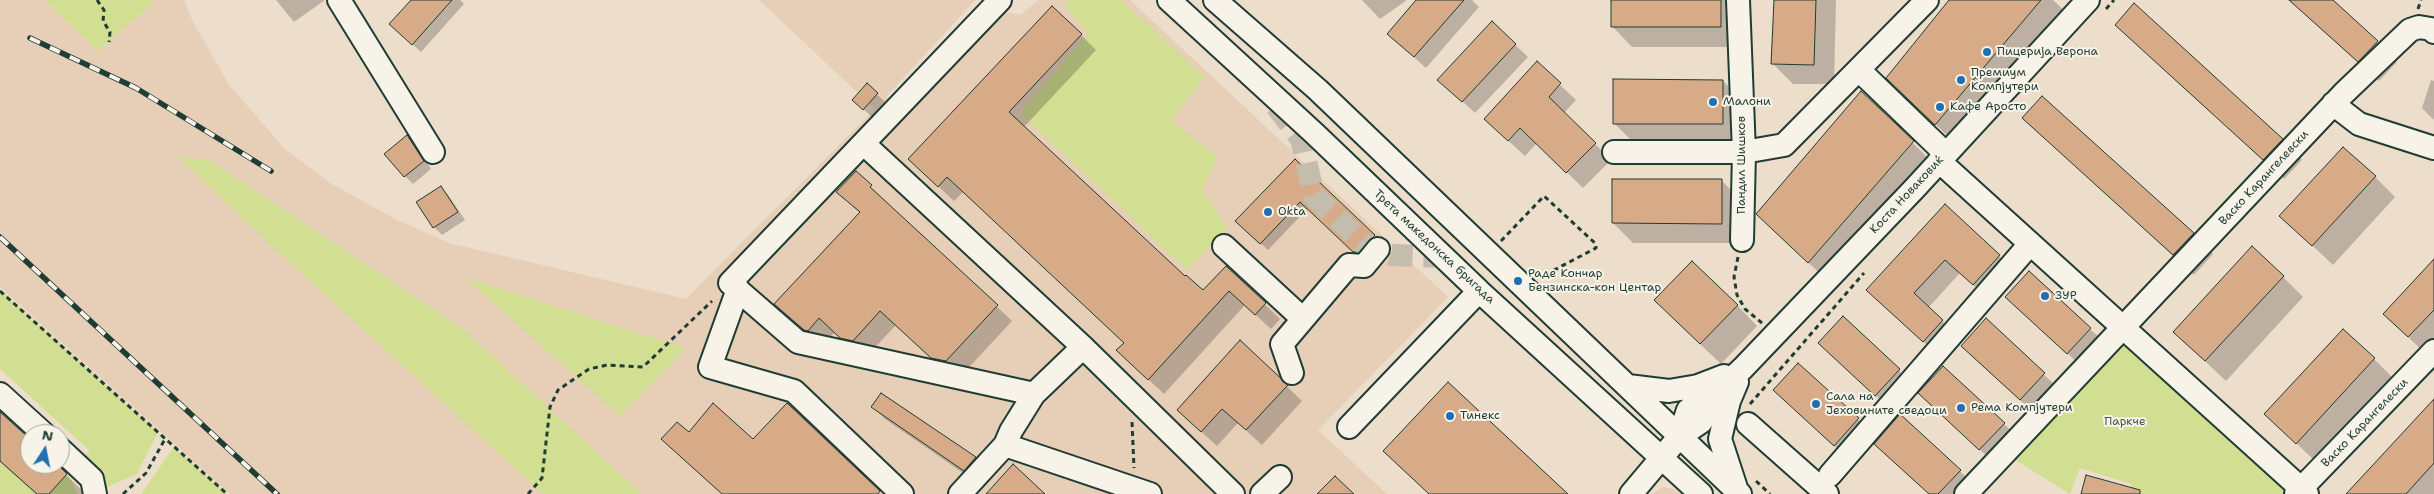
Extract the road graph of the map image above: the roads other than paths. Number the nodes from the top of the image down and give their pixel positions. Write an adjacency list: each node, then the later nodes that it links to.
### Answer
1 (339, 0): 14 (street)
2 (1000, 0): 12 (street)
3 (1169, 0): 23 (street, Трета македонска бригада)
4 (1215, 0): 8 (street)
5 (1738, 0): 16 (street, Пандил Шишков)
6 (1927, 0): 10 (street)
7 (2088, 0): 17 (street, Коста Новаковиќ)
8 (1238, 10): 30 (street)
9 (2434, 32): 11 (street, Васко Карангелевски)
10 (1859, 70): 16 (street); 17 (street)
11 (2333, 104): 13 (street); 25 (street, Васко Карангелевски)
12 (864, 144): 22 (street); 26 (street)
13 (2434, 148)
14 (433, 152)
15 (1614, 152): 16 (street)
16 (1744, 152): 18 (street, Пандил Шишков)
17 (1942, 158): 19 (street); 28 (street, Коста Новаковиќ)
18 (1742, 240)
19 (2030, 244): 25 (street); 41 (street)
20 (1224, 246): 24 (street)
21 (1378, 250): 24 (street)
22 (734, 286): 32 (street); 46 (street)
23 (1479, 291): 35 (street); 39 (street, Трета македонска бригада)
24 (1303, 319): 29 (street)
25 (2122, 328): 44 (street); 52 (street, Васко Карангелевски)
26 (1083, 346): 32 (street); 48 (street)
27 (2434, 352): 44 (street, Васко Карангелески)
28 (1743, 368): 30 (street); 36 (street, Коста Новаковиќ); 43 (street)
29 (1292, 373)
30 (1628, 386): 36 (street)
31 (0, 394): 33 (street)
32 (1034, 394): 37 (street)
33 (33, 424)
34 (1748, 424): 41 (street)
35 (1349, 427)
36 (1679, 437): 39 (street, Коста Новаковиќ); 43 (street)
37 (1005, 445): 42 (street); 47 (street)
38 (70, 458): 45 (street)
39 (1662, 459): 50 (street, Коста Новаковиќ); 51 (street, Трета македонска бригада)
40 (1280, 477): 49 (street)
41 (1829, 485)
42 (1143, 491)
43 (1738, 492)
44 (2301, 492)
45 (95, 494)
46 (902, 494)
47 (960, 494)
48 (1233, 494)
49 (1262, 494)
50 (1631, 494)
51 (1701, 494)
52 (1966, 494)

